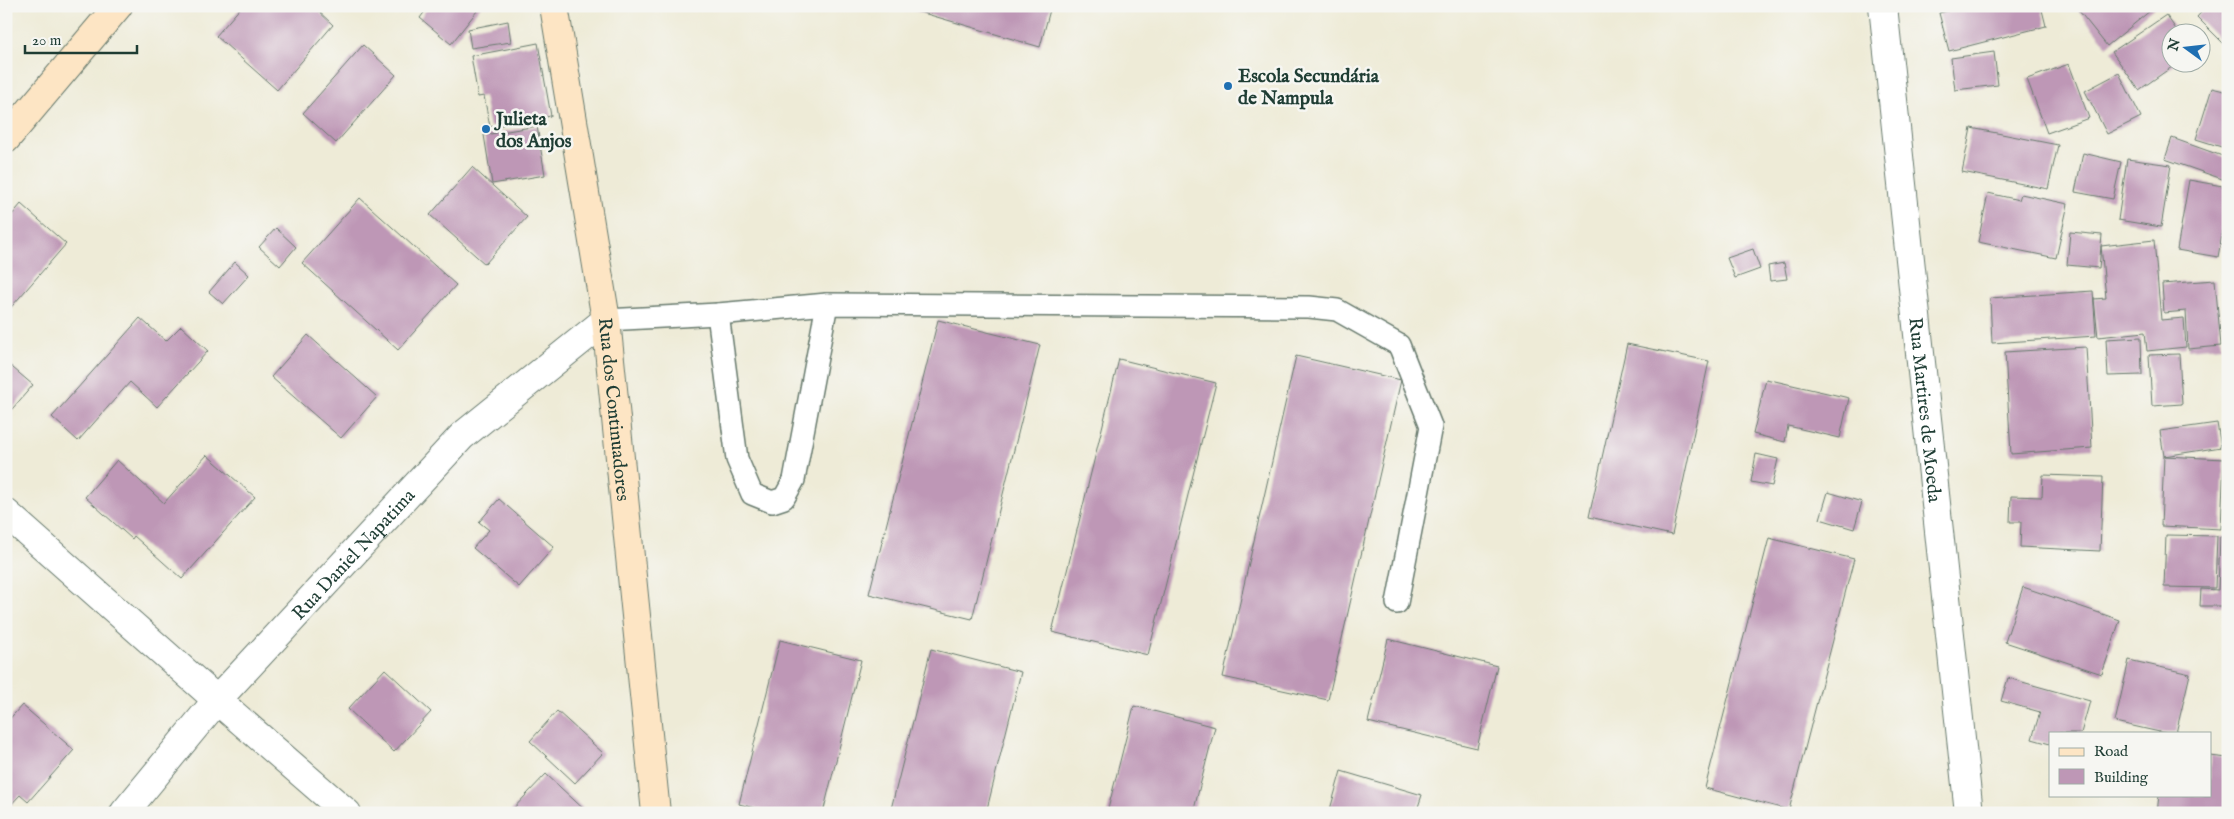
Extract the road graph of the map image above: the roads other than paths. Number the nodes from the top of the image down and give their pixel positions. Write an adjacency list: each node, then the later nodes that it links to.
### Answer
1 (118, 6): 4 (street)
2 (554, 6): 7 (street, Rua dos Continuadores)
3 (1883, 6): 14 (street, Rua Martires de Moeda)
4 (6, 139)
5 (827, 304): 6 (lane); 6 (lane); 9 (lane)
6 (718, 314): 7 (lane)
7 (606, 320): 10 (street, Rua Daniel Napatima); 13 (street, Rua dos Continuadores)
8 (6, 512): 10 (street)
9 (1397, 603)
10 (217, 700): 11 (street, Rua Daniel Napatima); 12 (street)
11 (124, 813)
12 (347, 813)
13 (656, 813)
14 (1969, 813)

